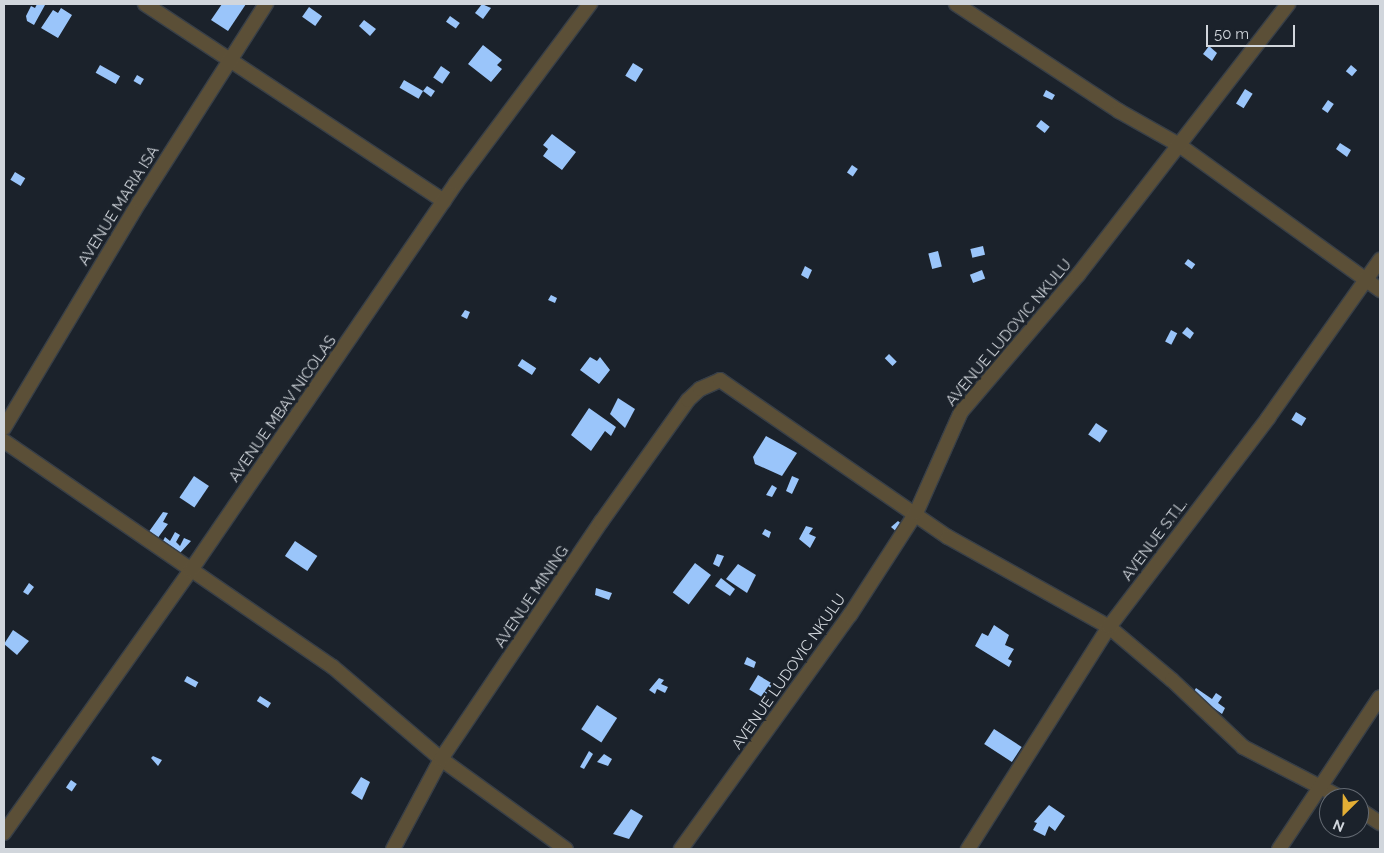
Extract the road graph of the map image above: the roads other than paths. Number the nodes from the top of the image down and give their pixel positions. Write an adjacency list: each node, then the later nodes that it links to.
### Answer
1 (145, 4): 6 (street)
2 (266, 4): 6 (street, AVENUE MARIA ISA)
3 (590, 4): 8 (street, AVENUE MBAV NICOLAS)
4 (956, 4): 7 (street)
5 (1288, 4): 7 (street, AVENUE LUDOVIC NKULU)
6 (230, 61): 8 (street); 12 (street, AVENUE MARIA ISA)
7 (1179, 145): 10 (street); 14 (street, AVENUE LUDOVIC NKULU)
8 (444, 201): 15 (street, AVENUE MBAV NICOLAS)
9 (1380, 260): 10 (street, AVENUE S.T.L.)
10 (1368, 281): 11 (street); 16 (street, AVENUE S.T.L.)
11 (1380, 290)
12 (4, 428)
13 (4, 441): 15 (street)
14 (916, 513): 16 (street); 18 (street, AVENUE MINING); 26 (street, AVENUE LUDOVIC NKULU)
15 (191, 570): 18 (street); 23 (street, AVENUE MBAV NICOLAS)
16 (1109, 627): 19 (street); 27 (street, AVENUE S.T.L.)
17 (1380, 697): 19 (street)
18 (441, 758): 24 (street, AVENUE MINING); 25 (street)
19 (1322, 785): 20 (street); 28 (street)
20 (1327, 788)
21 (1369, 816): 22 (street)
22 (1380, 823)
23 (4, 833)
24 (393, 849)
25 (566, 849)
26 (681, 849)
27 (968, 849)
28 (1279, 849)

